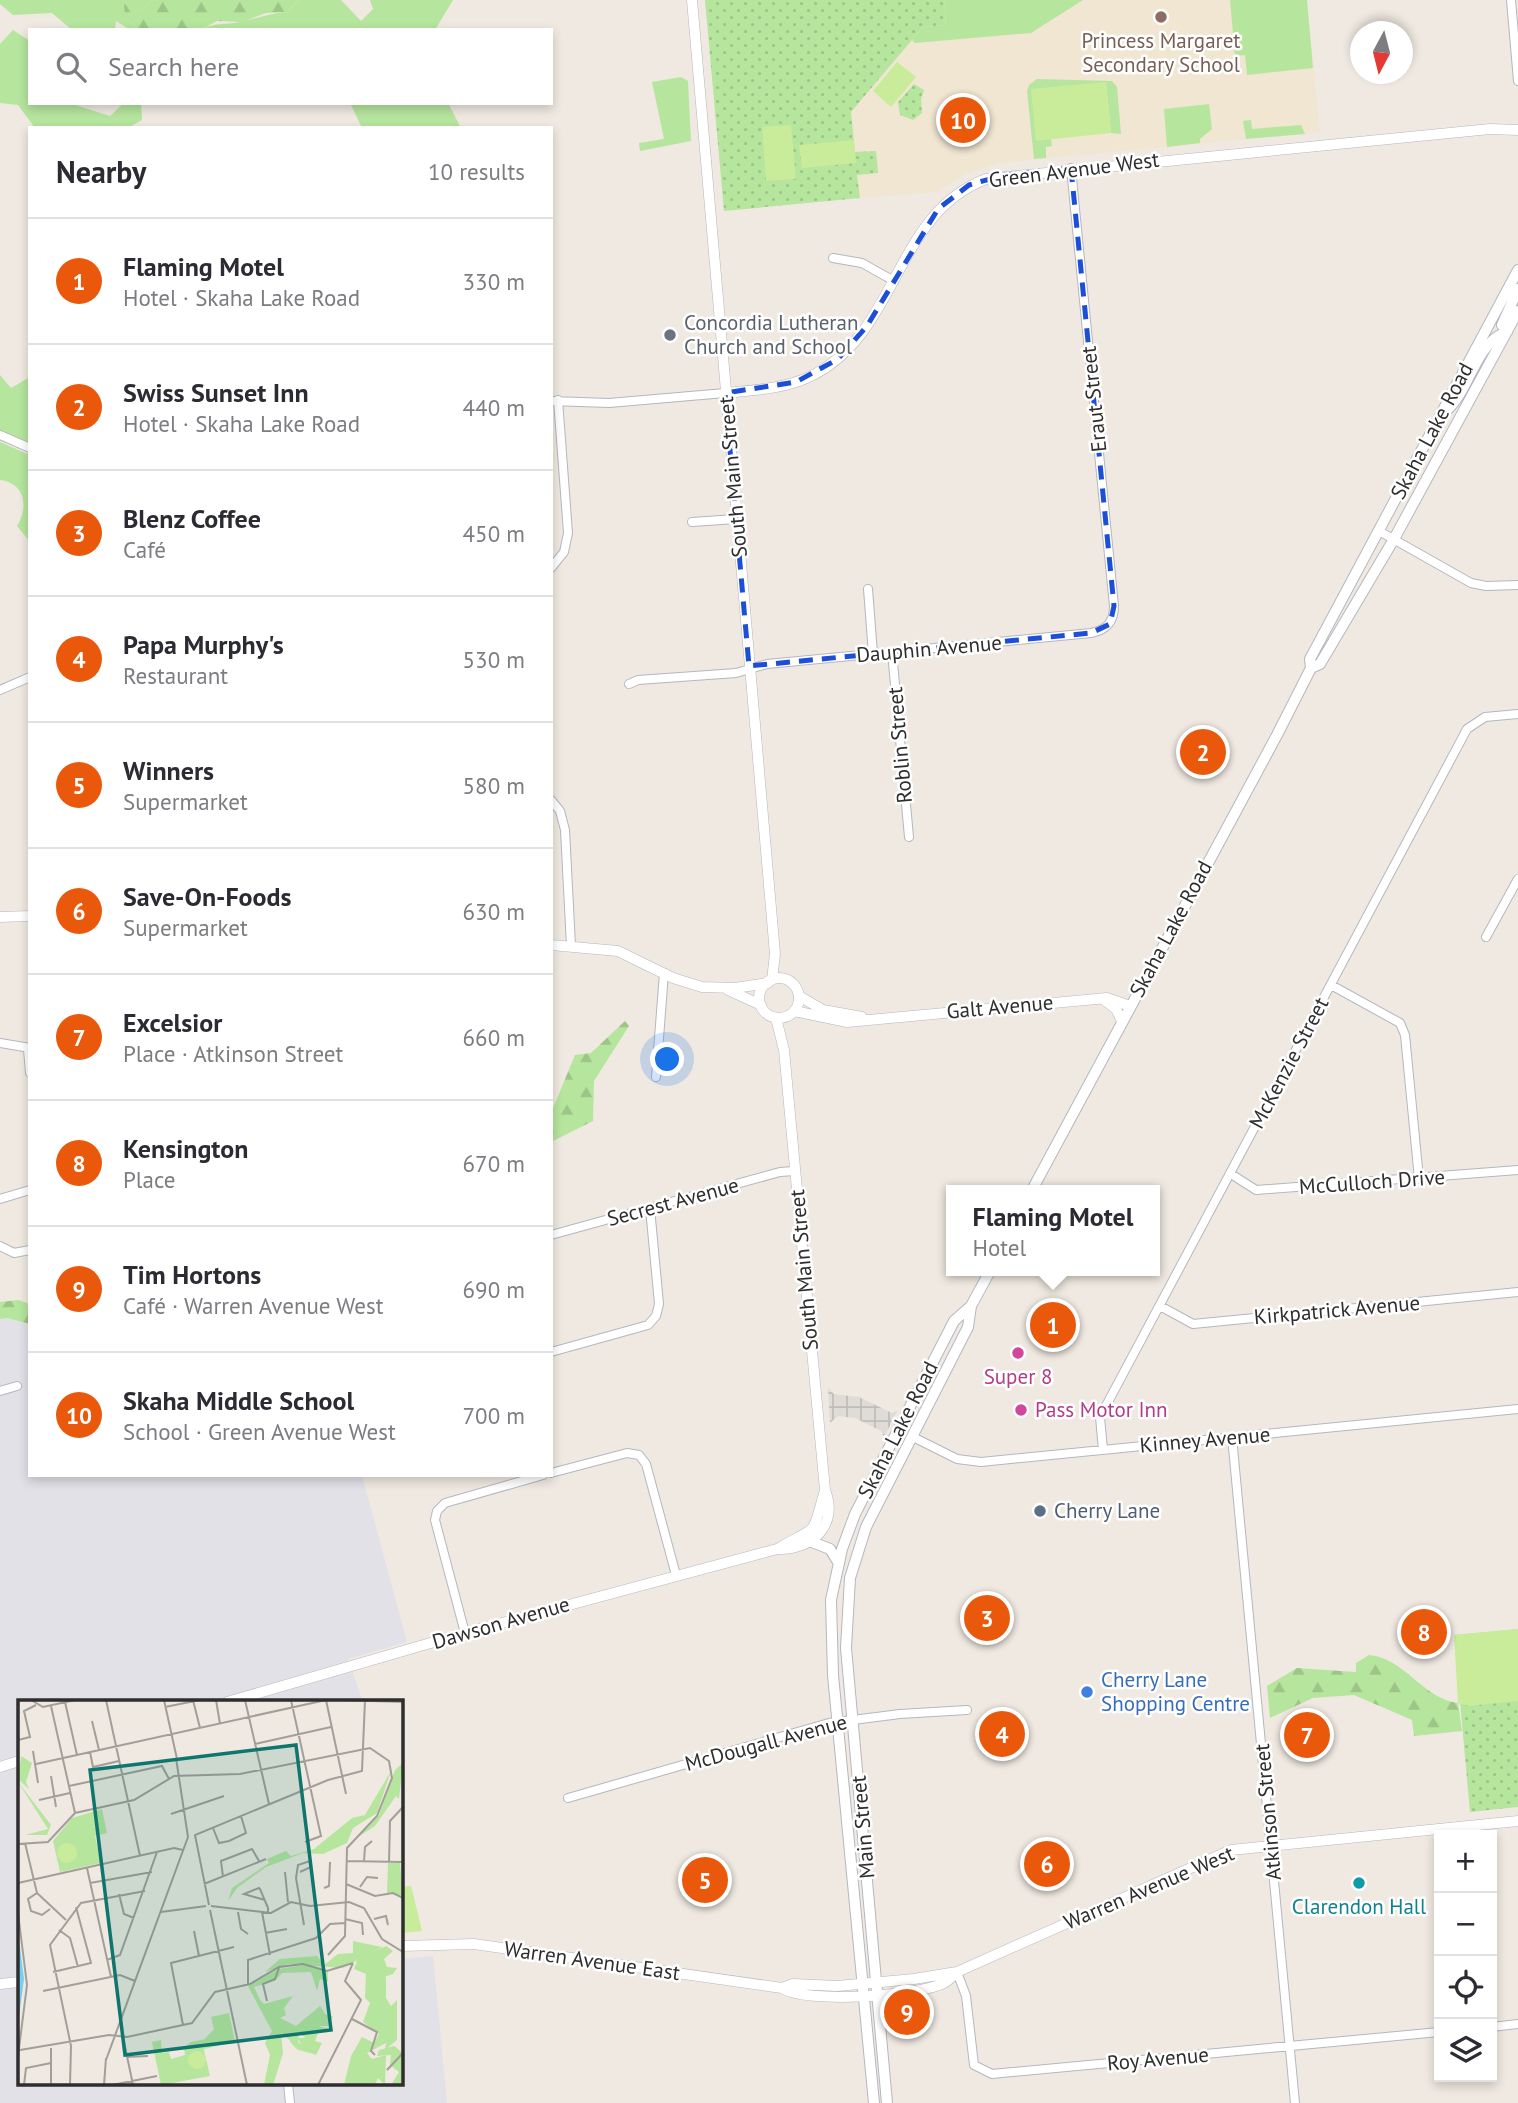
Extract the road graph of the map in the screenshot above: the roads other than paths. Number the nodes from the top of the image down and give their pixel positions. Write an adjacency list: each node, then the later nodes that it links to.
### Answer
1 (692, 0): 12 (street, South Main Street)
2 (1511, 0): 3 (street)
3 (1518, 82)
4 (1518, 130): 5 (street, Green Avenue West)
5 (1071, 168): 8 (street, Green Avenue West); 24 (street, Eraut Street)
6 (833, 258): 8 (street)
7 (1518, 270): 14 (main road, Skaha Lake Road)
8 (894, 281): 12 (street, Green Avenue West)
9 (1518, 289): 11 (main road)
10 (1518, 311): 11 (main road, Skaha Lake Road)
11 (1507, 331): 14 (main road); 20 (main road, Skaha Lake Road)
12 (725, 393): 13 (street); 17 (street, South Main Street)
13 (555, 400): 21 (street)
14 (1439, 418): 19 (main road, Skaha Lake Road)
15 (0, 435): 16 (street)
16 (28, 447)
17 (736, 519): 18 (street); 27 (street, South Main Street)
18 (692, 522)
19 (1379, 531): 20 (street); 28 (main road, Skaha Lake Road)
20 (1394, 539): 22 (street); 28 (main road, Skaha Lake Road)
21 (553, 566)
22 (1518, 584)
23 (868, 589): 26 (street)
24 (1107, 628): 25 (street, Dauphin Avenue)
25 (892, 652): 26 (street, Dauphin Avenue); 34 (street, Roblin Street)
26 (873, 654): 27 (street, Dauphin Avenue)
27 (750, 666): 30 (street, Dauphin Avenue); 41 (street, South Main Street)
28 (1311, 668): 50 (main road, Skaha Lake Road)
29 (28, 678): 31 (street)
30 (629, 684)
31 (0, 690)
32 (1518, 714): 45 (street, McKenzie Street)
33 (553, 802): 40 (street)
34 (909, 837)
35 (1518, 879): 38 (street)
36 (28, 916): 37 (street)
37 (0, 917)
38 (1486, 937)
39 (553, 945): 40 (street)
40 (571, 946): 42 (street)
41 (775, 954): 43 (street, South Main Street); 44 (street, South Main Street)
42 (664, 973): 46 (street); 58 (street)
43 (770, 981): 44 (street); 46 (street); 49 (street)
44 (787, 981): 47 (street)
45 (1331, 985): 61 (street, McKenzie Street); 62 (street)
46 (724, 988): 49 (street)
47 (799, 996): 51 (street); 53 (street, Galt Avenue)
48 (1102, 999): 50 (street, Galt Avenue); 53 (street, Galt Avenue); 54 (street)
49 (761, 1005): 52 (street)
50 (1130, 1006): 54 (main road, Skaha Lake Road)
51 (792, 1013): 52 (street); 53 (street, Galt Avenue); 57 (street, South Main Street)
52 (776, 1018): 57 (street, South Main Street)
53 (869, 1018)
54 (1122, 1021): 63 (main road, Skaha Lake Road)
55 (0, 1043): 56 (street)
56 (28, 1049)
57 (783, 1050): 60 (street, South Main Street)
58 (656, 1077)
59 (1518, 1170): 62 (street, McCulloch Drive)
60 (794, 1171): 66 (street, Secrest Avenue); 84 (street, South Main Street)
61 (1231, 1174): 62 (street, McCulloch Drive); 73 (street, McKenzie Street)
62 (1419, 1179)
63 (1035, 1185)
64 (28, 1192): 65 (street)
65 (0, 1199)
66 (650, 1208): 67 (street, Secrest Avenue); 74 (street)
67 (553, 1234)
68 (0, 1245): 69 (street)
69 (28, 1250)
70 (987, 1276): 72 (main road, Skaha Lake Road)
71 (1518, 1292): 73 (street, Kirkpatrick Avenue)
72 (971, 1306): 78 (main road, Skaha Lake Road); 79 (main road, Skaha Lake Road)
73 (1160, 1306): 81 (street, McKenzie Street)
74 (553, 1351)
75 (17, 1386): 76 (street)
76 (0, 1391)
77 (1518, 1409): 80 (street, Kinney Avenue)
78 (899, 1429): 79 (street, Kinney Avenue); 86 (main road, Skaha Lake Road)
79 (913, 1437): 81 (street, Kinney Avenue); 85 (main road, Skaha Lake Road)
80 (1232, 1437): 81 (street, Kinney Avenue); 97 (street, Atkinson Street)
81 (1103, 1450)
82 (553, 1472): 87 (street)
83 (536, 1477): 88 (street)
84 (813, 1537): 86 (main road); 87 (street, Dawson Avenue)
85 (857, 1552): 91 (main road, Main Street)
86 (838, 1562): 92 (main road, Main Street)
87 (676, 1575): 88 (street, Dawson Avenue)
88 (465, 1633): 89 (street, Dawson Avenue)
89 (251, 1699)
90 (967, 1710): 91 (street, McDougall Avenue)
91 (853, 1719): 92 (street, McDougall Avenue); 102 (main road, Main Street)
92 (838, 1722): 95 (street, McDougall Avenue); 103 (main road, Main Street)
93 (18, 1761): 94 (street)
94 (0, 1767)
95 (568, 1798)
96 (1518, 1821): 97 (street, Warren Avenue West)
97 (1270, 1844): 99 (street, Warren Avenue West); 107 (street, Atkinson Street)
98 (402, 1946): 103 (street, Warren Avenue East)
99 (957, 1972): 102 (street, Warren Avenue West); 107 (street, Roy Avenue)
100 (18, 1982): 101 (street)
101 (0, 1984)
102 (879, 1988): 103 (street, Warren Avenue East); 109 (main road, Main Street)
103 (863, 1989): 108 (main road, Main Street)
104 (1518, 2024): 105 (street)
105 (1497, 2026)
106 (1434, 2032): 107 (street, Roy Avenue)
107 (1290, 2046): 110 (street, Atkinson Street)
108 (874, 2103)
109 (887, 2103)
110 (1296, 2103)

